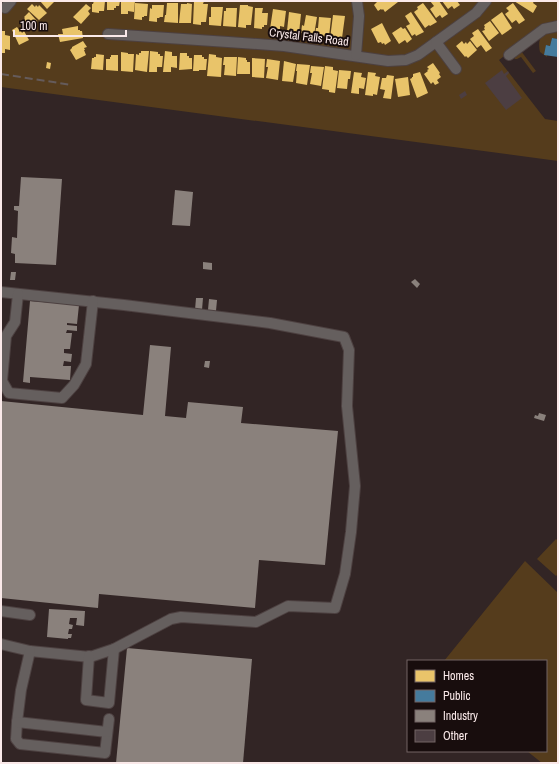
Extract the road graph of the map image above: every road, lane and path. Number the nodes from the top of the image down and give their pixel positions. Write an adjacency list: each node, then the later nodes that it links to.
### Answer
1 (357, 1): 7 (street)
2 (486, 1): 5 (street, Crystal Falls Road)
3 (558, 26): 6 (street)
4 (108, 34): 7 (street, Crystal Falls Road)
5 (436, 42): 7 (street, Crystal Falls Road); 8 (street)
6 (509, 55)
7 (356, 56)
8 (456, 69)
9 (1, 292): 10 (street)
10 (18, 294): 11 (street); 11 (street)
11 (93, 302): 15 (street)
12 (1, 611): 13 (street)
13 (30, 615)
14 (1, 644): 16 (street)
15 (114, 649): 17 (street); 17 (street)
16 (30, 651): 17 (street); 19 (street)
17 (89, 656)
18 (109, 719): 20 (street)
19 (17, 722): 20 (street); 20 (street)
20 (107, 732)

